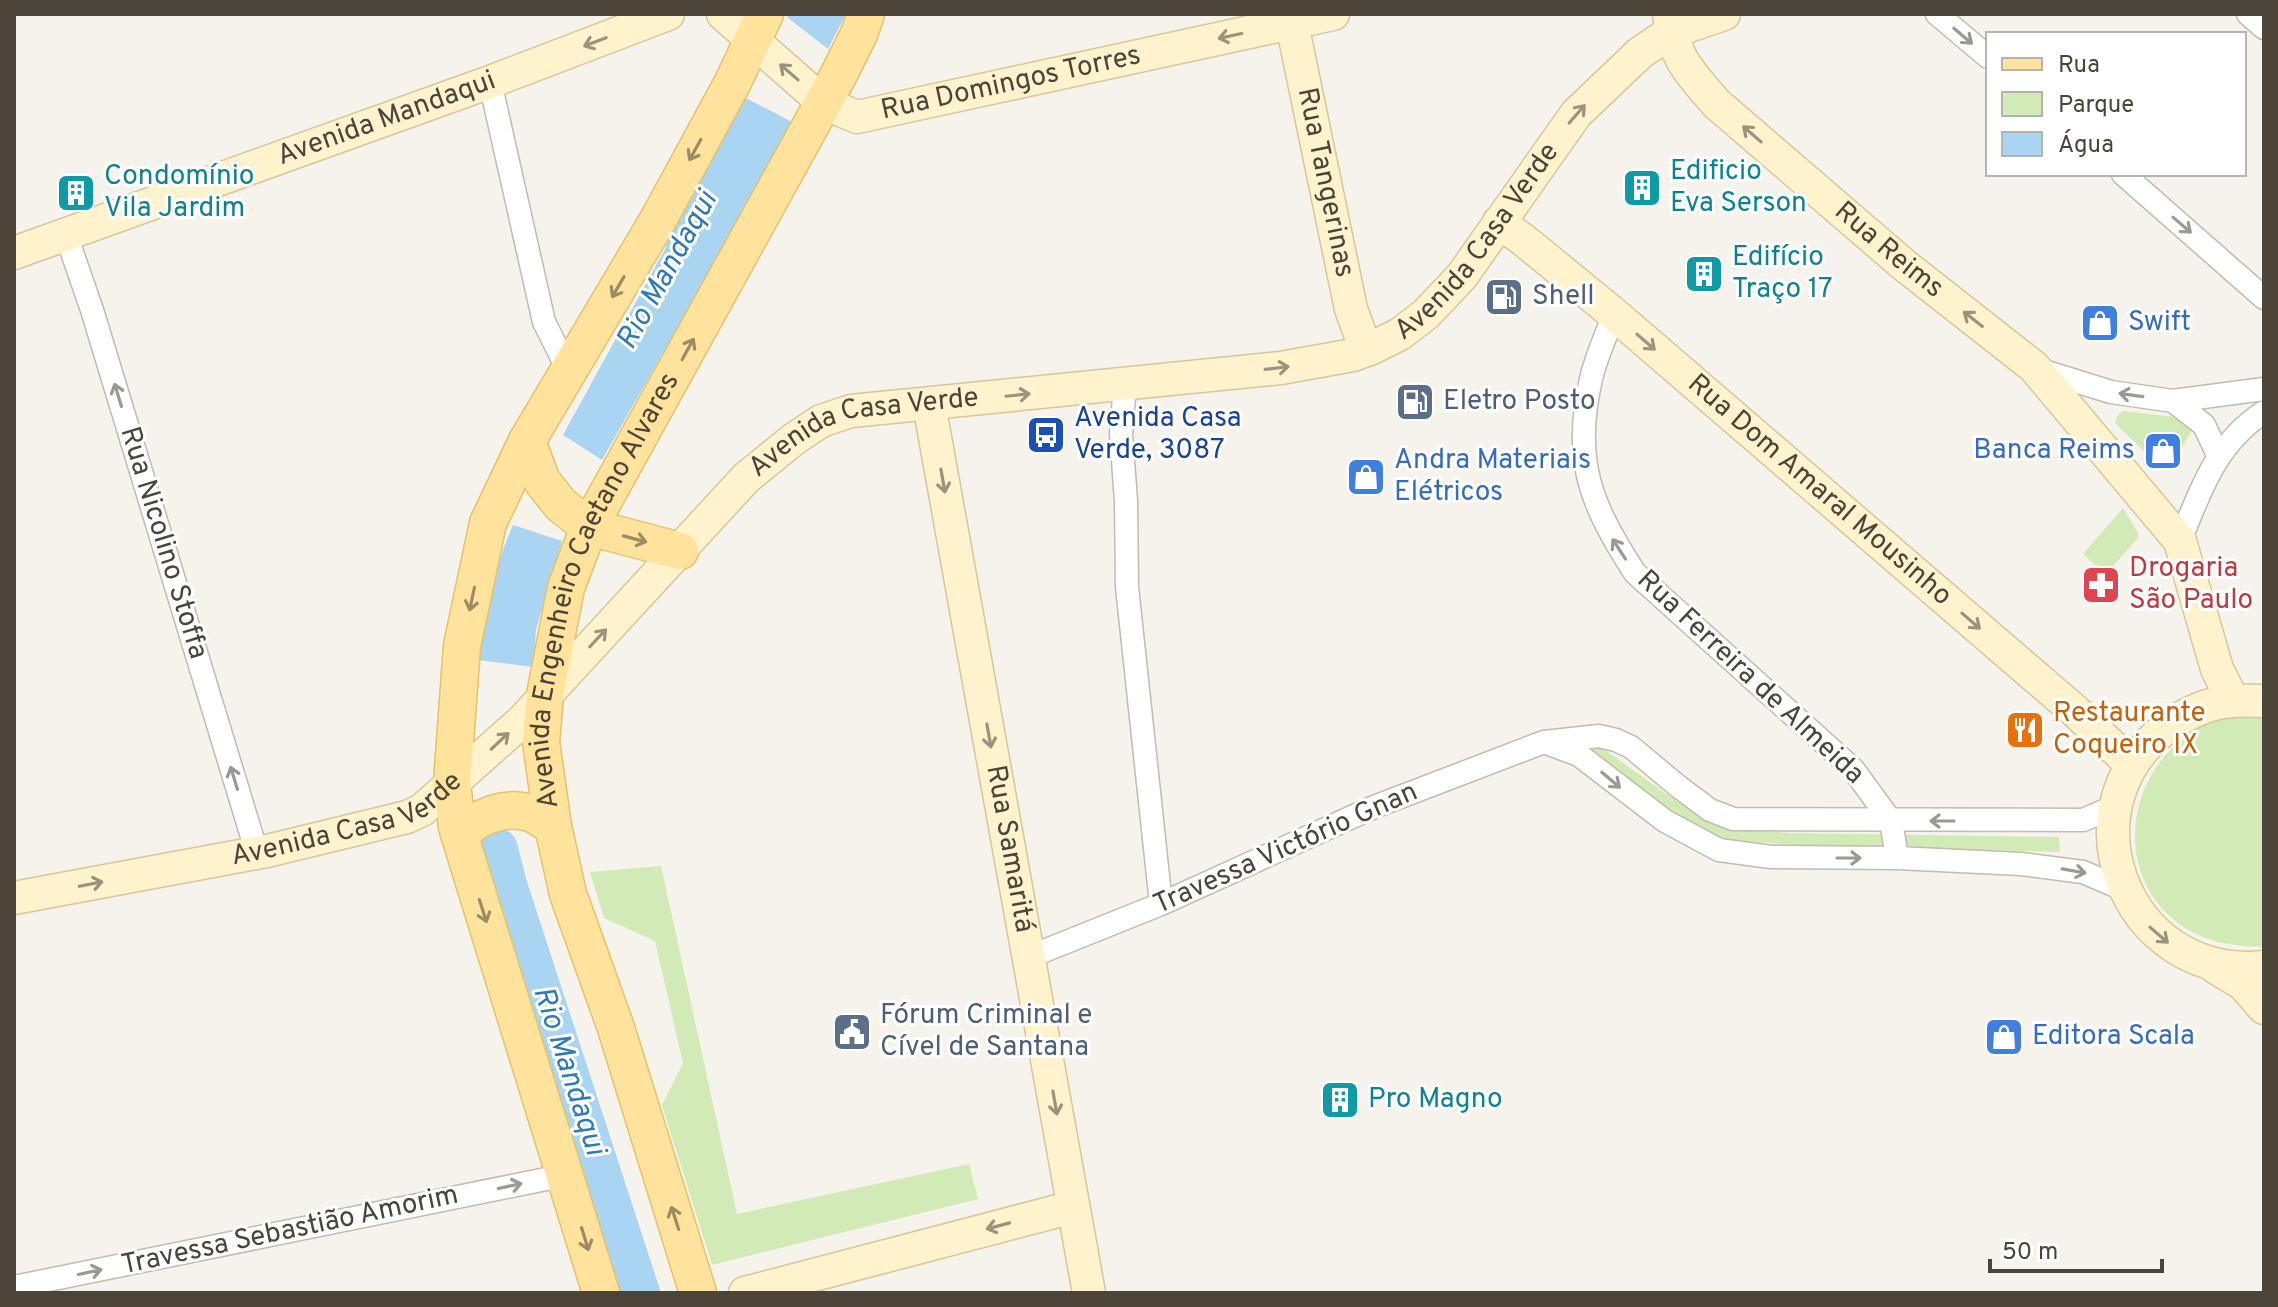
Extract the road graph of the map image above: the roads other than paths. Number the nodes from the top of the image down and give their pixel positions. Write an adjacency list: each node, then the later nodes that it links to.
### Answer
1 (668, 14): 13 (main road, Avenida Mandaqui, one-way to 13)
2 (723, 14): 10 (main road, Rua Domingos Torres)
3 (866, 14): 14 (main road, Avenida Engenheiro Caetano Alvares)
4 (1333, 14): 8 (main road, Rua Domingos Torres)
5 (1724, 14): 9 (main road, Avenida Casa Verde)
6 (1937, 14): 12 (street, one-way to 12)
7 (2248, 14): 11 (street)
8 (1291, 18): 14 (main road, Rua Domingos Torres, one-way to 14); 21 (main road, Rua Tangerinas)
9 (1670, 23): 16 (main road, Avenida Casa Verde, one-way to 9); 22 (main road, Rua Reims, one-way to 9)
10 (759, 28): 14 (main road, Rua Domingos Torres, one-way to 10); 23 (main road, one-way to 23)
11 (2264, 28)
12 (1986, 55)
13 (490, 82): 17 (main road, Avenida Mandaqui); 23 (street)
14 (824, 103): 31 (main road, Avenida Engenheiro Caetano Alvares, one-way to 14)
15 (2125, 176): 19 (street, one-way to 19)
16 (1499, 222): 20 (main road, Rua Dom Amaral Mousinho); 21 (main road, Avenida Casa Verde)
17 (66, 235): 18 (main road, Avenida Mandaqui); 43 (street, Rua Nicolino Stoffa, one-way to 17)
18 (14, 253)
19 (2264, 298)
20 (1614, 314): 37 (main road, Rua Dom Amaral Mousinho, one-way to 37); 40 (street, Rua Ferreira de Almeida, one-way to 20)
21 (1366, 350): 24 (main road, Avenida Casa Verde, one-way to 21)
22 (2034, 367): 26 (street, Rua Reims, one-way to 22); 32 (main road, Rua Reims)
23 (569, 372): 29 (main road)
24 (1125, 384): 27 (main road, Avenida Casa Verde, one-way to 24); 47 (street)
25 (2264, 389): 26 (street, Rua Reims)
26 (2173, 401): 30 (street)
27 (929, 404): 33 (main road, Avenida Casa Verde); 48 (main road, Rua Samaritá, one-way to 48)
28 (2264, 412): 30 (street)
29 (527, 441): 31 (main road); 38 (main road, one-way to 38)
30 (2218, 455): 32 (street)
31 (589, 527): 33 (main road, one-way to 33); 34 (main road, Avenida Engenheiro Caetano Alvares)
32 (2180, 541): 35 (main road)
33 (680, 551): 34 (main road, Avenida Casa Verde, one-way to 33)
34 (545, 695): 38 (main road, Avenida Casa Verde, one-way to 34); 41 (main road, Avenida Engenheiro Caetano Alvares)
35 (2248, 701): 37 (main road)
36 (1544, 742): 40 (street, Travessa Victório Gnan); 44 (street, one-way to 44); 47 (street, Travessa Victório Gnan)
37 (2132, 765): 39 (main road)
38 (452, 783): 42 (main road); 43 (main road, Avenida Casa Verde)
39 (2116, 806): 40 (street, Travessa Victório Gnan, one-way to 40); 45 (main road)
40 (1891, 821): 44 (street, Rua Ferreira de Almeida)
41 (553, 826): 42 (main road); 56 (main road, Avenida Engenheiro Caetano Alvares, one-way to 41)
42 (460, 836): 52 (main road, one-way to 52)
43 (257, 853): 46 (main road, Avenida Casa Verde, one-way to 43)
44 (1897, 858): 45 (street, one-way to 45)
45 (2125, 890): 49 (main road, one-way to 49)
46 (14, 898)
47 (1161, 904): 48 (street, Travessa Victório Gnan)
48 (1029, 957): 53 (main road, Rua Samaritá, one-way to 53)
49 (2209, 964): 50 (main road); 51 (main road)
50 (2264, 967)
51 (2264, 1008)
52 (566, 1175): 54 (street, Travessa Sebastião Amorim, one-way to 52); 55 (main road, one-way to 55)
53 (1073, 1207): 57 (main road, one-way to 57); 58 (main road, Rua Samaritá)
54 (14, 1287)
55 (601, 1293)
56 (698, 1293)
57 (745, 1293)
58 (1089, 1293)

